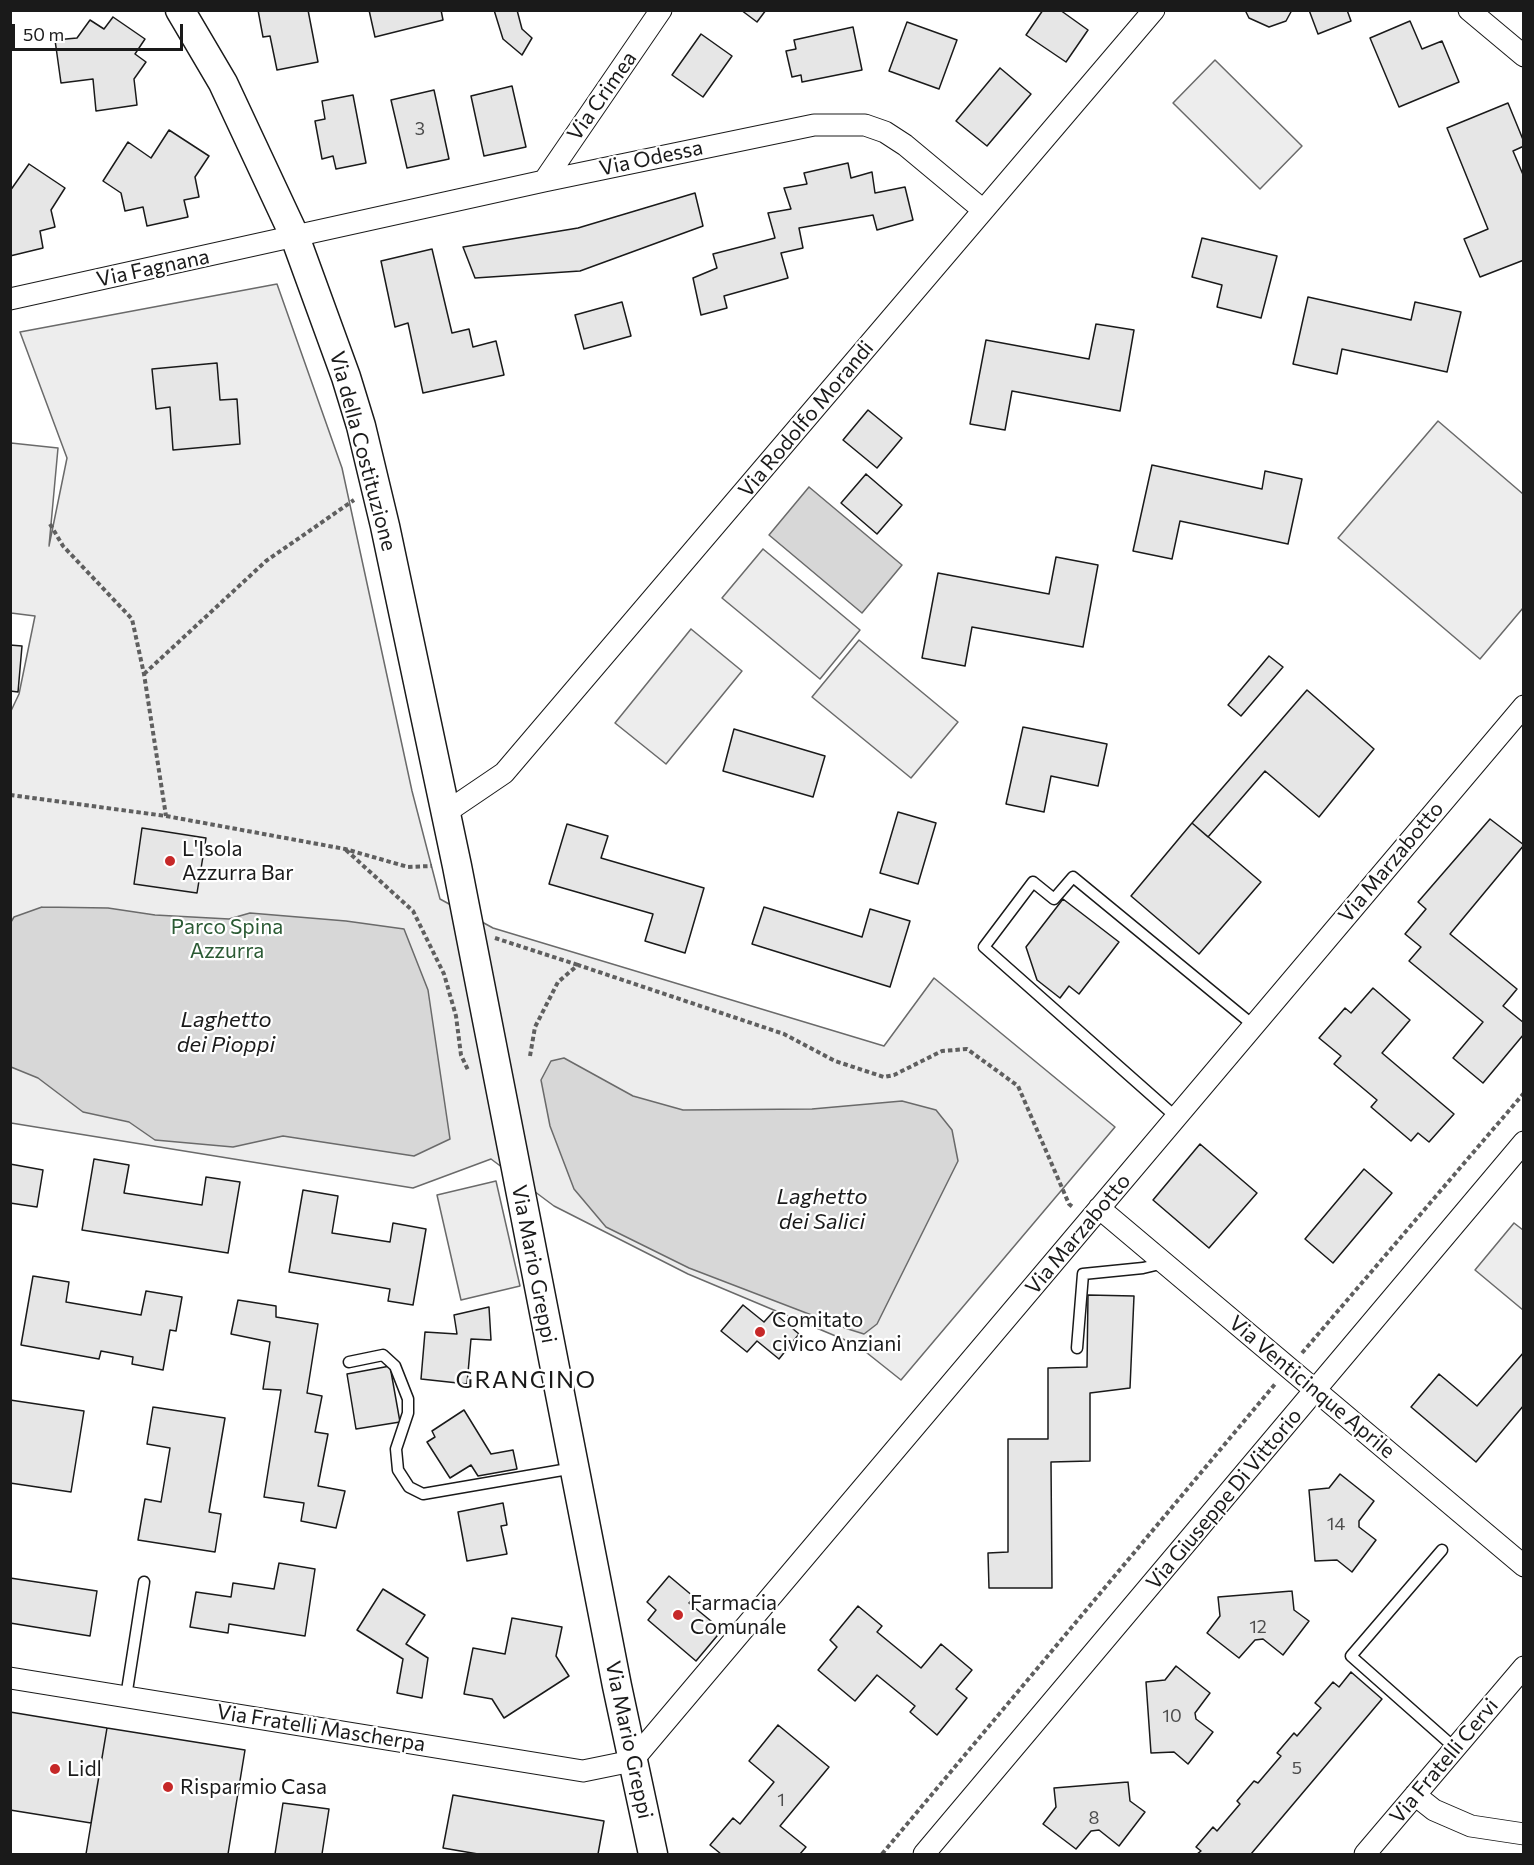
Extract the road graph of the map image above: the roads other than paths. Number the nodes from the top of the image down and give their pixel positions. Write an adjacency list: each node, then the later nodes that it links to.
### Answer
1 (180, 10): 8 (main road, Via della Costituzione)
2 (1154, 10): 7 (street, Via Rodolfo Morandi)
3 (1469, 10): 5 (street)
4 (658, 12): 6 (street, Via Crimea)
5 (1524, 56)
6 (544, 181): 7 (street, Via Odessa); 8 (street, Via Odessa)
7 (983, 210): 11 (street, Via Rodolfo Morandi)
8 (295, 237): 9 (street, Via Fagnana); 11 (main road, Via della Costituzione)
9 (10, 299)
10 (1524, 706): 12 (street, Via Marzabotto)
11 (445, 813): 20 (main road, Via Mario Greppi)
12 (1253, 1025): 13 (street, Via Marzabotto); 13 (lane)
13 (1176, 1117): 15 (street, Via Marzabotto)
14 (1524, 1142): 19 (street, Via Giuseppe Di Vittorio)
15 (1094, 1214): 16 (street, Via Venticinque Aprile); 28 (street, Via Marzabotto)
16 (1164, 1263): 17 (lane); 19 (street, Via Venticinque Aprile)
17 (1077, 1348)
18 (349, 1362): 20 (lane)
19 (1316, 1389): 22 (street, Via Venticinque Aprile); 32 (street, Via Giuseppe Di Vittorio)
20 (574, 1468): 28 (main road, Via Mario Greppi)
21 (1442, 1551): 27 (lane)
22 (1524, 1566)
23 (144, 1582): 26 (lane)
24 (1524, 1667): 27 (street, Via Fratelli Cervi)
25 (10, 1678): 26 (street, Via Fratelli Mascherpa)
26 (126, 1696): 28 (street, Via Fratelli Mascherpa)
27 (1455, 1748): 29 (street, Via Fratelli Cervi)
28 (632, 1761): 31 (main road, Via Mario Greppi)
29 (1415, 1795): 30 (street); 33 (street, Via Fratelli Cervi)
30 (1524, 1834)
31 (653, 1854)
32 (924, 1854)
33 (1365, 1854)

